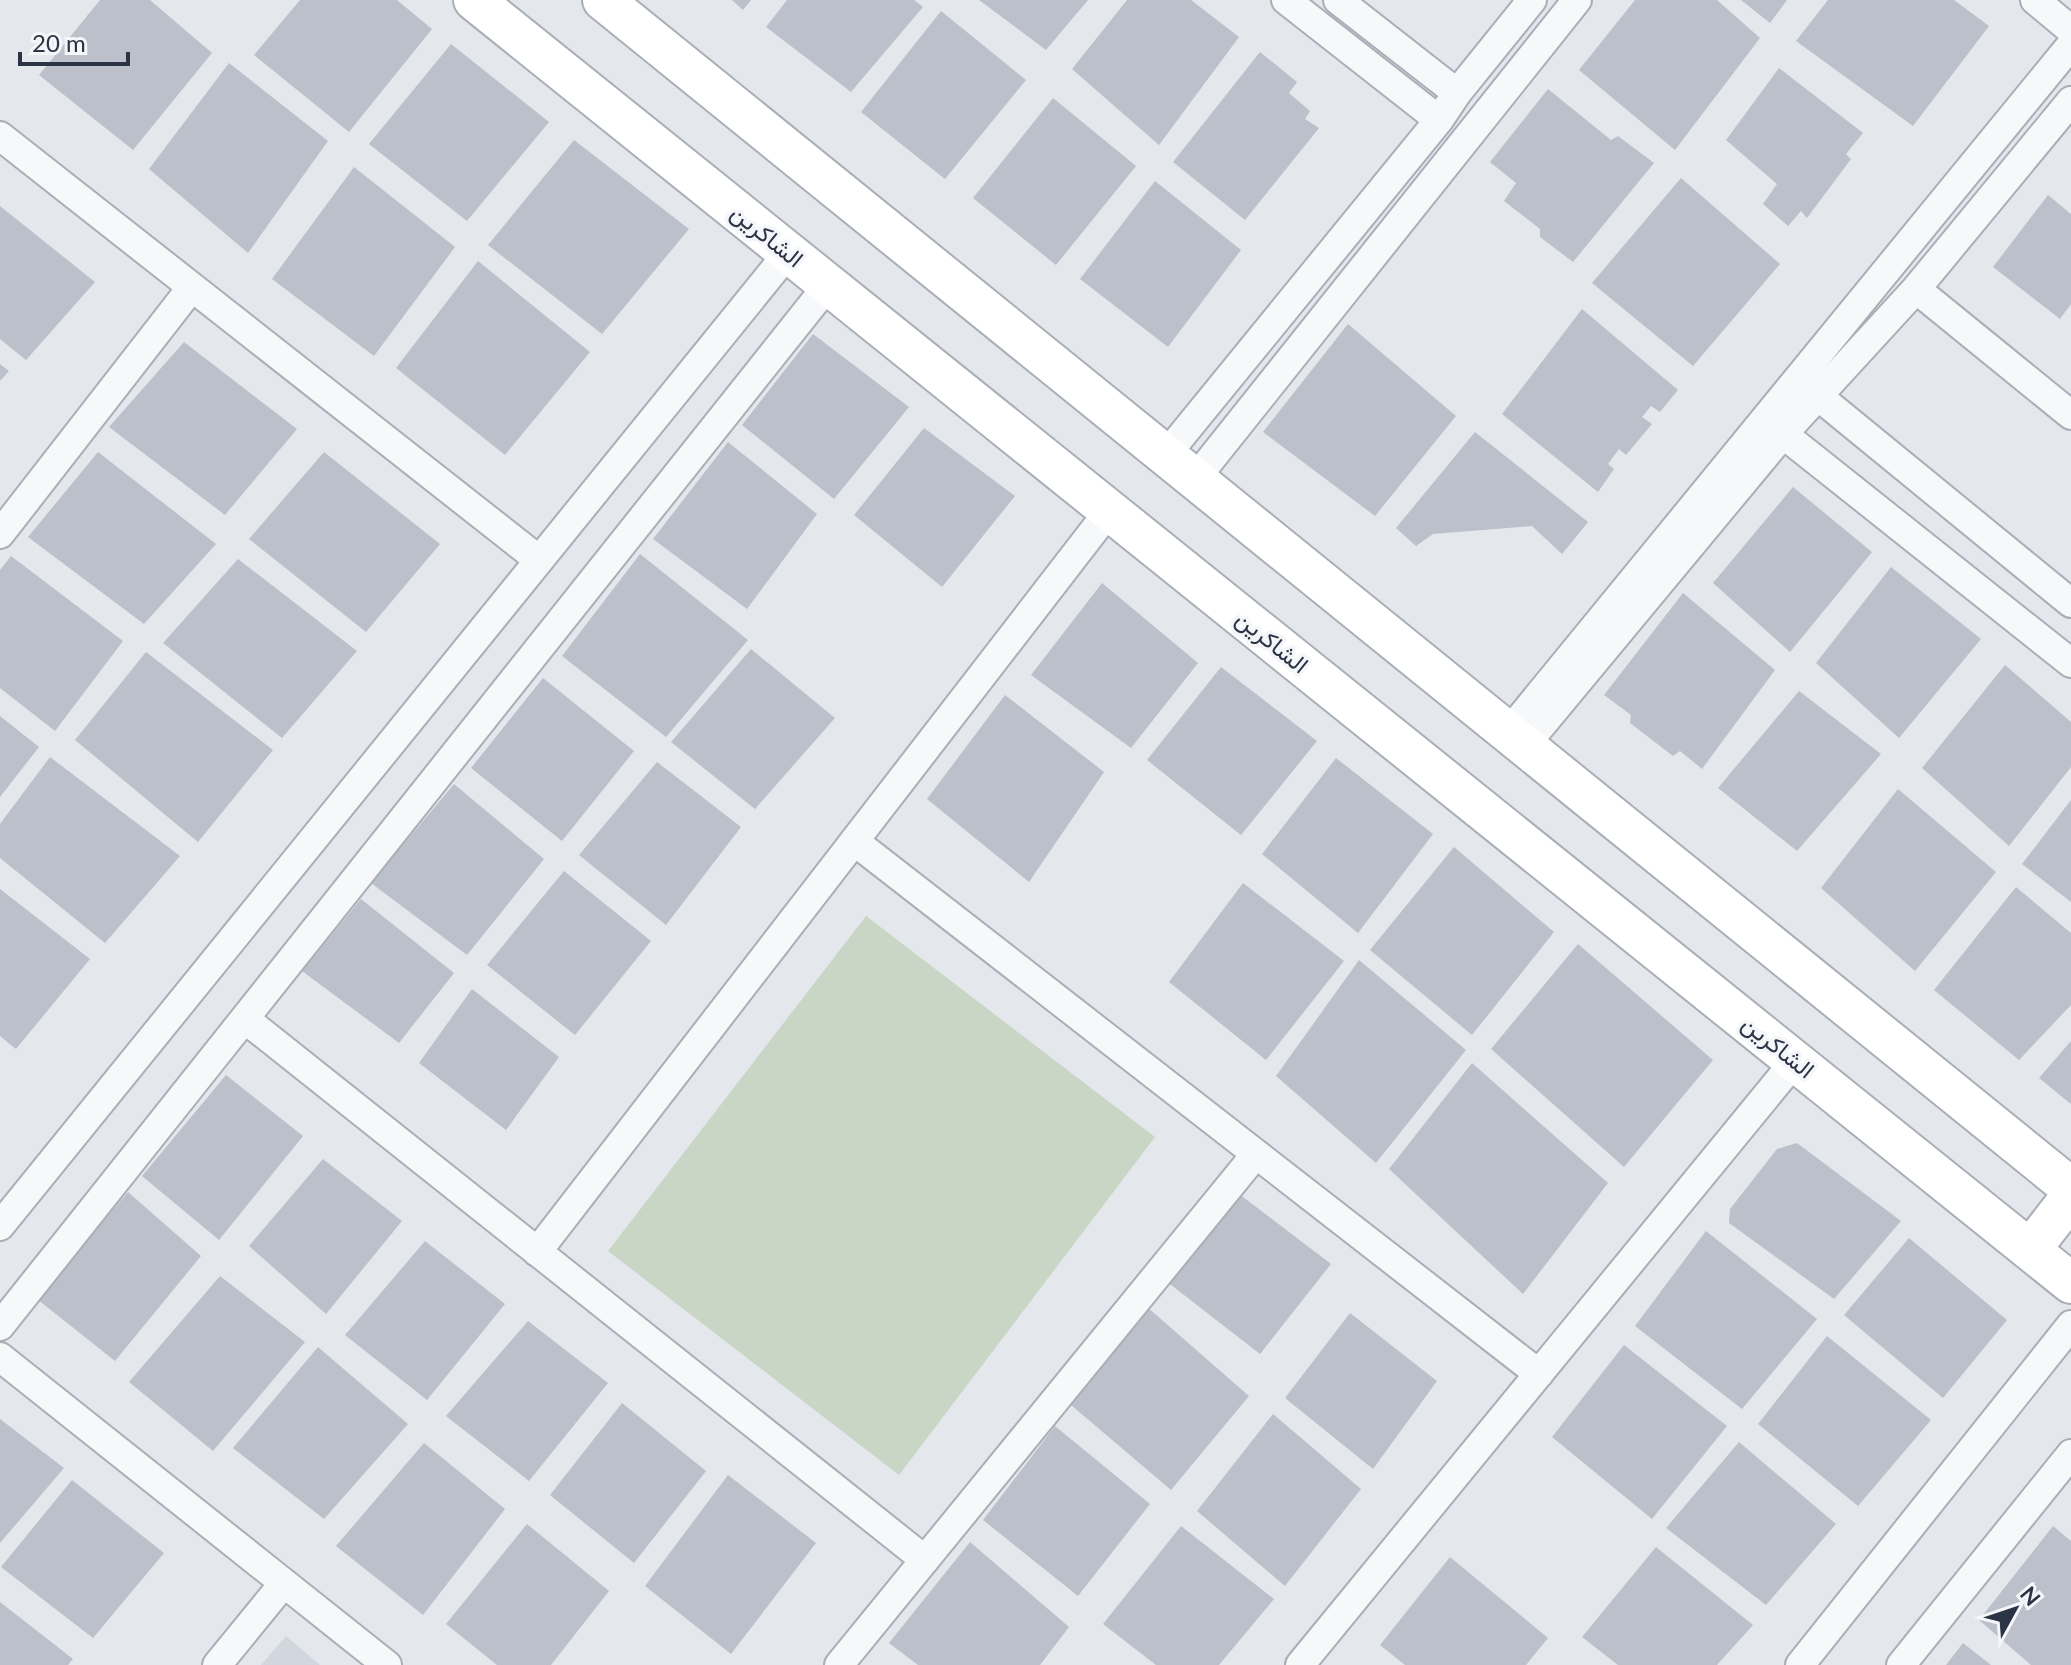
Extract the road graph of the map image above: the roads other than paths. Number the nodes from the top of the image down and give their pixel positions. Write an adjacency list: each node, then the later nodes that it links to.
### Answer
1 (474, 0): 14 (street, الشاكرين)
2 (603, 0): 21 (street)
3 (1286, 0): 12 (street)
4 (1338, 0): 10 (street)
5 (1532, 0): 10 (street)
6 (1577, 0): 21 (street)
7 (2035, 0): 8 (street)
8 (2071, 30)
9 (2071, 45): 27 (street)
10 (1457, 93): 12 (street)
11 (2071, 101): 17 (street)
12 (1439, 120): 21 (street)
13 (0, 136): 16 (street)
14 (788, 253): 15 (street, الشاكرين); 24 (street)
15 (828, 285): 22 (street, الشاكرين); 29 (street)
16 (192, 287): 23 (street); 24 (street)
17 (1916, 289): 18 (street); 19 (street)
18 (1818, 396): 20 (street); 25 (street)
19 (2071, 415)
20 (1783, 434): 26 (street); 27 (street)
21 (1180, 467): 27 (street)
22 (1109, 511): 28 (street); 30 (street, الشاكرين)
23 (0, 534)
24 (539, 560): 34 (street)
25 (2071, 603)
26 (2071, 663)
27 (1516, 739): 32 (street)
28 (854, 841): 31 (street); 36 (street)
29 (245, 1019): 36 (street); 39 (street)
30 (1795, 1061): 35 (street, الشاكرين); 41 (street)
31 (1256, 1154): 41 (street); 43 (street)
32 (2071, 1188)
33 (2071, 1197): 35 (street)
34 (0, 1226)
35 (2030, 1250): 37 (street, الشاكرين)
36 (537, 1252): 43 (street)
37 (2071, 1283)
38 (2071, 1325): 49 (street)
39 (0, 1326)
40 (0, 1357): 44 (street)
41 (1539, 1374): 48 (street)
42 (2071, 1454): 50 (street)
43 (925, 1560): 47 (street)
44 (284, 1583): 45 (street); 46 (street)
45 (217, 1665)
46 (387, 1665)
47 (839, 1665)
48 (1300, 1665)
49 (1800, 1665)
50 (1901, 1665)

